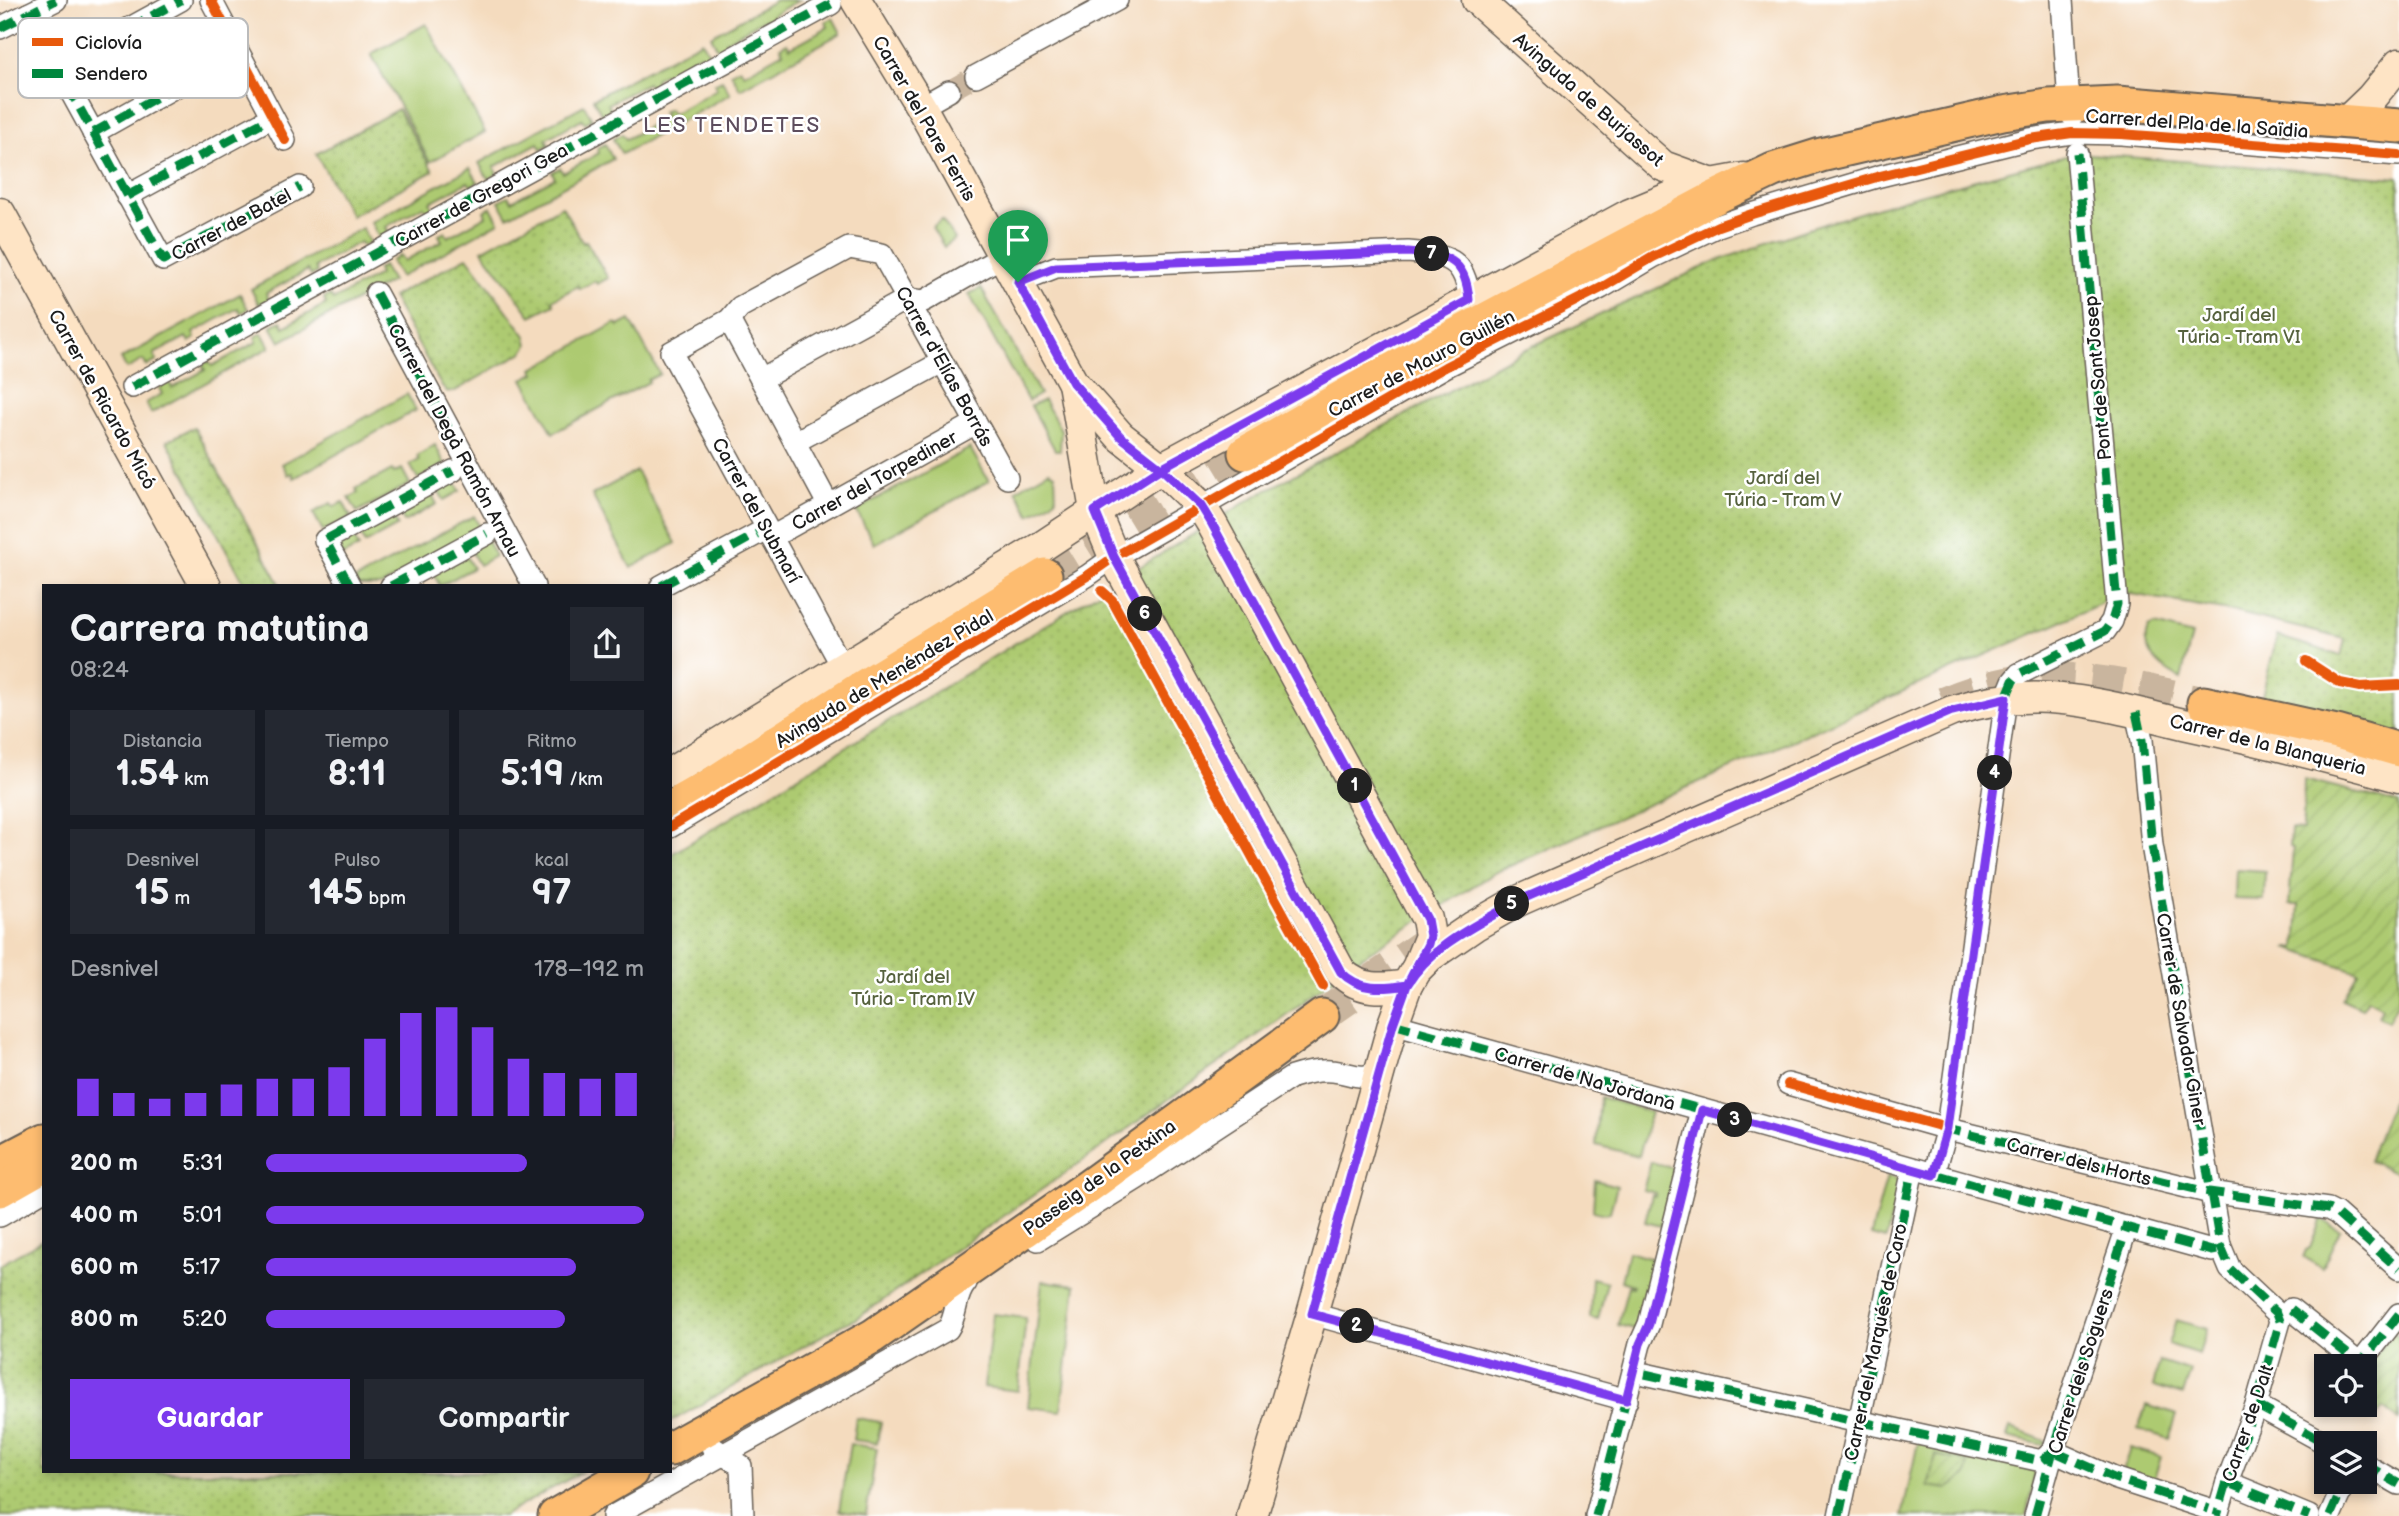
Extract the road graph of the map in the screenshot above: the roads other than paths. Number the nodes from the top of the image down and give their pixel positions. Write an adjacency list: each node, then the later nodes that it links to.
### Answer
1 (56, 0): 9 (street)
2 (181, 0): 12 (street)
3 (211, 0): 13 (street)
4 (874, 0): 22 (main road)
5 (1117, 0): 18 (street)
6 (1477, 0): 32 (main road, Avinguda de Burjassot)
7 (2062, 0): 23 (street)
8 (843, 2): 22 (main road, Carrer del Pare Ferris); 46 (street, Carrer de Gregori Gea)
9 (28, 15): 10 (street); 11 (street)
10 (22, 18)
11 (30, 18)
12 (148, 18)
13 (221, 18)
14 (18, 20): 15 (street)
15 (0, 28)
16 (2399, 64): 24 (main road)
17 (248, 70): 28 (street)
18 (976, 76)
19 (949, 91): 22 (street)
20 (74, 98): 27 (street)
21 (155, 98): 27 (street)
22 (918, 101): 37 (main road, Carrer del Pare Ferris)
23 (2077, 118): 24 (main road, Carrer del Pla de la Saïdia); 30 (street, Carrer del Pla de la Saïdia); 31 (main road, Carrer del Pla de la Saïdia); 36 (street, Carrer del Pla de la Saïdia)
24 (2347, 121): 26 (main road, Carrer del Pla de la Saïdia)
25 (264, 122): 34 (street)
26 (2399, 126)
27 (93, 133): 34 (street)
28 (285, 140)
29 (2077, 153): 66 (street, Pont de Sant Josep)
30 (2399, 155)
31 (1756, 177): 32 (main road, Carrer de Mauro Guillén); 49 (main road, Carrer de Mauro Guillén)
32 (1710, 183): 41 (main road, Carrer de Mauro Guillén)
33 (300, 187): 34 (street, Carrer de Batel)
34 (127, 196)
35 (0, 213): 60 (main road, Carrer de Ricardo Micó)
36 (1752, 214): 55 (street, Carrer de Mauro Guillén)
37 (1003, 256): 38 (main road, Carrer del Pare Ferris); 40 (street)
38 (1018, 282): 41 (street); 45 (main road, Carrer del Pare Ferris)
39 (376, 293): 63 (street, Carrer del Degà Ramón Arnau)
40 (907, 299): 42 (street, Carrer d'Elías Borrás); 43 (street, Carrer d'Elías Borrás); 44 (street)
41 (1469, 300): 50 (main road, Carrer de Mauro Guillén)
42 (729, 320): 44 (street); 57 (street, Carrer del Submarí)
43 (942, 362): 47 (street, Carrer d'Elías Borrás); 48 (street)
44 (761, 379): 48 (street)
45 (1073, 383): 50 (main road, Carrer del Pare Ferris); 54 (main road, Carrer del Pare Ferris)
46 (132, 387)
47 (976, 423): 52 (street, Carrer d'Elías Borrás); 53 (street, Carrer del Torpediner)
48 (795, 442): 53 (street)
49 (1245, 453)
50 (1161, 468): 54 (main road, Avinguda de Menéndez Pidal); 55 (main road, Carrer del Pare Ferris)
51 (453, 471): 61 (street)
52 (1007, 478)
53 (828, 504): 57 (street, Carrer del Torpediner)
54 (1095, 511): 58 (main road, Carrer del Pare Ferris); 65 (main road, Avinguda de Menéndez Pidal)
55 (1207, 515): 58 (street, Carrer de Mauro Guillén); 75 (main road, Carrer del Pare Ferris)
56 (487, 534): 62 (street)
57 (764, 535): 64 (street, Carrer del Torpediner); 65 (street, Carrer del Submarí)
58 (1120, 567): 74 (street, Avinguda de Menéndez Pidal); 75 (main road, Carrer del Pare Ferris)
59 (1045, 575): 65 (main road, Avinguda de Menéndez Pidal)
60 (205, 584)
61 (349, 584)
62 (395, 584)
63 (533, 584)
64 (665, 584)
65 (851, 678): 70 (main road, Avinguda de Menéndez Pidal); 72 (main road, Avinguda de Menéndez Pidal); 73 (main road, Avinguda de Menéndez Pidal)
66 (2006, 698): 68 (main road, Carrer de la Blanqueria); 75 (main road, Carrer de la Blanqueria); 81 (street)
67 (2204, 703): 69 (main road, Carrer de la Blanqueria)
68 (2136, 712): 71 (main road, Carrer de la Blanqueria); 89 (street, Carrer de Salvador Giner)
69 (2399, 750)
70 (672, 772)
71 (2399, 777)
72 (672, 790)
73 (672, 807)
74 (672, 826)
75 (1411, 978): 77 (main road)
76 (1322, 1016): 99 (main road, Passeig de la Petxina)
77 (1393, 1024): 78 (main road); 80 (street, Carrer de Na Jordana)
78 (1382, 1066): 94 (street, Passeig de la Petxina); 96 (main road)
79 (1788, 1084): 81 (street, Carrer dels Horts)
80 (1702, 1110): 85 (street, Carrer de Na Jordana); 101 (street)
81 (1947, 1128): 86 (street); 89 (street, Carrer dels Horts)
82 (42, 1141): 83 (main road)
83 (0, 1163)
84 (42, 1166): 87 (main road)
85 (1913, 1169): 86 (street, Carrer de Na Jordana); 103 (street, Carrer del Marqués de Caro)
86 (1934, 1175): 91 (street, Carrer de Na Jordana)
87 (0, 1190)
88 (42, 1191): 90 (street)
89 (2211, 1192): 92 (street, Carrer de Salvador Giner); 93 (street, Carrer dels Horts)
90 (0, 1216)
91 (2127, 1227): 92 (street, Carrer de Na Jordana); 106 (street, Carrer dels Soguers)
92 (2220, 1245): 98 (street, Carrer de Salvador Giner)
93 (2399, 1269)
94 (967, 1283): 99 (street, Passeig de la Petxina); 107 (street)
95 (2291, 1309): 97 (street)
96 (1312, 1314): 101 (street); 117 (main road)
97 (2399, 1314)
98 (2278, 1329): 102 (street, Carrer de Dalt)
99 (873, 1336): 105 (main road, Passeig de la Petxina)
100 (1645, 1374): 103 (street)
101 (1626, 1400): 118 (street)
102 (2256, 1405): 104 (street); 110 (street, Carrer de Dalt)
103 (1854, 1420): 106 (street); 119 (street, Carrer del Marqués de Caro)
104 (2314, 1437)
105 (681, 1443): 107 (street)
106 (2053, 1451): 113 (street); 120 (street, Carrer dels Soguers)
107 (723, 1453): 115 (street); 116 (street)
108 (2377, 1471): 111 (street)
109 (629, 1473): 114 (main road)
110 (2227, 1482): 113 (street, Carrer de Dalt); 121 (street)
111 (2399, 1484)
112 (2340, 1494): 122 (street)
113 (2213, 1512)
114 (555, 1516)
115 (613, 1516)
116 (743, 1516)
117 (1252, 1516)
118 (1597, 1516)
119 (1839, 1516)
120 (2035, 1516)
121 (2309, 1516)
122 (2330, 1516)

